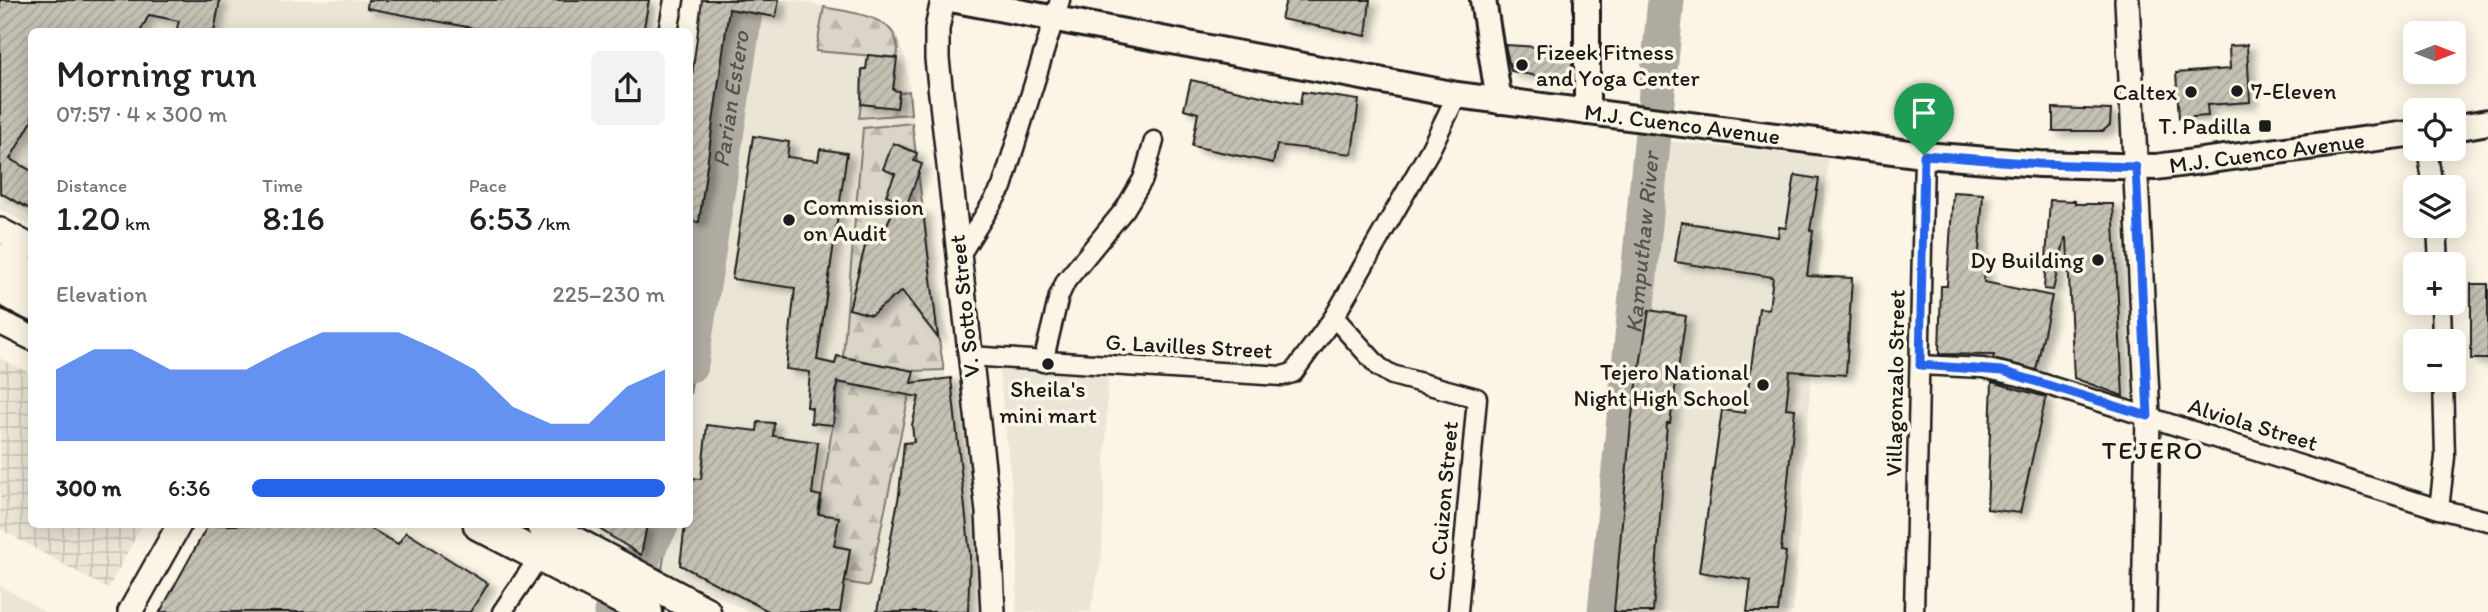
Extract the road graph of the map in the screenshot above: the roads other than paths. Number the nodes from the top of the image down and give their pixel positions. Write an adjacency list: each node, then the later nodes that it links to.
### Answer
1 (674, 0): 8 (street)
2 (943, 0): 20 (street, V. Sotto Street)
3 (956, 0): 7 (main road, M.J. Cuenco Avenue)
4 (1483, 0): 10 (main road)
5 (1587, 0): 11 (main road)
6 (2127, 0): 17 (street)
7 (1058, 9): 9 (main road, M.J. Cuenco Avenue); 20 (street)
8 (669, 28)
9 (1457, 95): 10 (main road, M.J. Cuenco Avenue); 25 (street, G. Lavilles Street)
10 (1499, 101): 11 (main road, M.J. Cuenco Avenue)
11 (1587, 112): 16 (main road, M.J. Cuenco Avenue)
12 (2488, 122): 13 (main road)
13 (2466, 126)
14 (2403, 135): 17 (main road, M.J. Cuenco Avenue)
15 (1154, 141): 29 (street)
16 (1924, 155): 17 (main road, M.J. Cuenco Avenue); 30 (street, Villagonzalo Street)
17 (2136, 167): 32 (street)
18 (0, 230): 19 (street)
19 (28, 245)
20 (960, 256): 28 (street, V. Sotto Street)
21 (0, 259): 22 (highway)
22 (28, 274)
23 (0, 288): 24 (highway)
24 (28, 303)
25 (1334, 317): 29 (street, G. Lavilles Street); 44 (street, C. Cuizon Street)
26 (0, 322): 27 (street)
27 (28, 336)
28 (969, 356): 29 (street, G. Lavilles Street); 43 (street, V. Sotto Street)
29 (1043, 362)
30 (1920, 365): 32 (street, Alviola Street); 45 (street, Villagonzalo Street)
31 (2443, 392): 33 (street)
32 (2148, 416): 33 (street, Alviola Street); 46 (street)
33 (2439, 509): 34 (street, Alviola Street)
34 (2488, 521)
35 (177, 528): 39 (street)
36 (500, 528): 37 (highway)
37 (550, 535): 38 (highway); 40 (street)
38 (611, 576): 41 (highway); 42 (highway)
39 (130, 612)
40 (502, 612)
41 (647, 612)
42 (705, 612)
43 (993, 612)
44 (1458, 612)
45 (1914, 612)
46 (2144, 612)

